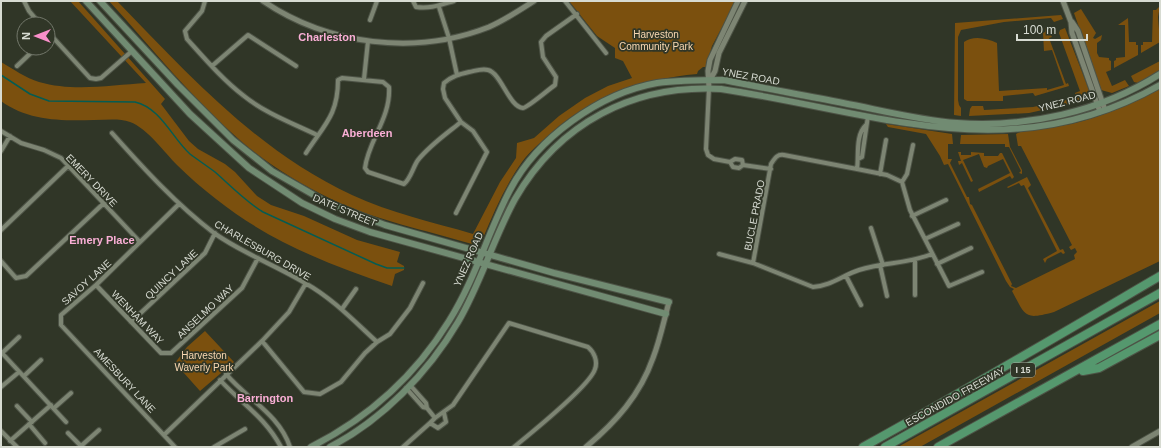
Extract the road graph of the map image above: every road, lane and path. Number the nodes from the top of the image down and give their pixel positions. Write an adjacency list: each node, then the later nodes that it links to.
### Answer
1 (24, 1): 16 (street)
2 (86, 1): 21 (main road, DATE STREET)
3 (100, 1): 67 (main road, DATE STREET)
4 (205, 1): 25 (street)
5 (263, 1): 19 (street)
6 (378, 1): 17 (street)
7 (413, 1): 14 (street)
8 (454, 1): 14 (street)
9 (534, 1): 18 (street)
10 (565, 1): 15 (street)
11 (738, 1): 30 (street)
12 (745, 1): 30 (street)
13 (1063, 1): 33 (street)
14 (439, 7): 18 (street)
15 (577, 14): 22 (street); 28 (street)
16 (33, 16)
17 (370, 20)
18 (449, 38): 19 (street); 28 (street)
19 (368, 41): 29 (street)
20 (56, 42): 21 (street)
21 (132, 51): 74 (main road, DATE STREET)
22 (606, 53)
23 (28, 56): 24 (street)
24 (17, 66)
25 (212, 66): 26 (street); 41 (street)
26 (296, 66)
27 (1160, 74): 33 (main road, YNEZ ROAD)
28 (457, 75): 37 (street)
29 (364, 79): 37 (street); 41 (street)
30 (710, 80): 32 (street); 35 (main road, YNEZ ROAD); 67 (main road, YNEZ ROAD)
31 (1160, 85): 34 (main road, YNEZ ROAD)
32 (709, 88): 36 (main road, YNEZ ROAD); 51 (street, BUCLE PRADO); 70 (main road, YNEZ ROAD)
33 (1100, 104): 34 (street); 35 (main road, YNEZ ROAD)
34 (1103, 111): 36 (main road, YNEZ ROAD)
35 (895, 113): 36 (main road)
36 (868, 116): 38 (street)
37 (461, 122): 58 (street)
38 (866, 124): 43 (street); 45 (street)
39 (1, 131): 42 (street, EMERY DRIVE)
40 (112, 133): 57 (street, CHARLESBURG DRIVE)
41 (317, 135): 49 (street)
42 (10, 136): 47 (street); 50 (street, EMERY DRIVE)
43 (860, 140): 45 (street); 48 (street)
44 (886, 140): 53 (street)
45 (865, 141): 48 (street)
46 (913, 145): 54 (street)
47 (1, 151)
48 (860, 151): 52 (street)
49 (306, 153)
50 (68, 166): 56 (street, EMERY DRIVE); 62 (street)
51 (771, 169): 52 (street, BUCLE PRADO); 75 (street, BUCLE PRADO)
52 (857, 169): 53 (street, BUCLE PRADO)
53 (880, 174): 54 (street, BUCLE PRADO)
54 (902, 182): 59 (street)
55 (946, 200): 59 (street)
56 (104, 203): 65 (street, EMERY DRIVE); 73 (street)
57 (179, 204): 63 (street, CHARLESBURG DRIVE); 65 (street, SAVOY LANE)
58 (456, 213)
59 (912, 216): 64 (street)
60 (958, 224): 64 (street)
61 (871, 228): 78 (street)
62 (1, 230)
63 (215, 233): 71 (street, CHARLESBURG DRIVE); 93 (street, QUINCY LANE)
64 (925, 239): 69 (street)
65 (140, 242): 84 (street, SAVOY LANE)
66 (971, 248): 76 (street)
67 (482, 252): 70 (main road, DATE STREET); 74 (main road, YNEZ ROAD)
68 (719, 254): 75 (street, BUCLE PRADO)
69 (932, 254): 72 (street, BUCLE PRADO); 76 (street)
70 (490, 255): 77 (main road, YNEZ ROAD); 89 (main road, DATE STREET)
71 (258, 258): 82 (street, CHARLESBURG DRIVE); 102 (street, ANSELMO WAY)
72 (915, 261): 78 (street, BUCLE PRADO); 87 (street)
73 (1, 262)
74 (478, 262): 77 (main road, DATE STREET); 100 (main road, YNEZ ROAD)
75 (753, 263): 80 (street, BUCLE PRADO)
76 (937, 264): 79 (street)
77 (486, 265): 92 (main road, DATE STREET); 110 (main road, YNEZ ROAD)
78 (881, 265): 80 (street, BUCLE PRADO); 88 (street)
79 (982, 272)
80 (846, 276): 90 (street)
81 (1160, 276): 138 (highway)
82 (306, 283): 91 (street, CHARLESBURG DRIVE); 98 (street)
83 (423, 283): 99 (street)
84 (96, 285): 93 (street, WENHAM WAY); 95 (street, SAVOY LANE)
85 (356, 289): 91 (street)
86 (1160, 293): 139 (highway, ESCONDIDO FREEWAY / I 15)
87 (915, 295)
88 (887, 296)
89 (670, 302): 92 (street)
90 (861, 305)
91 (342, 310): 99 (street, CHARLESBURG DRIVE)
92 (666, 314): 137 (street)
93 (131, 322): 102 (street, WENHAM WAY)
94 (1160, 324): 105 (highway)
95 (61, 325): 124 (street, AMESBURY LANE)
96 (1160, 335): 105 (highway)
97 (19, 337): 101 (street)
98 (262, 342): 99 (street); 106 (street)
99 (377, 342)
100 (428, 351): 110 (main road); 133 (main road, YNEZ ROAD)
101 (1, 353): 104 (street)
102 (171, 353)
103 (41, 360): 107 (street)
104 (20, 372): 107 (street); 109 (street)
105 (1074, 373): 140 (highway)
106 (226, 374): 108 (street); 132 (street)
107 (24, 376): 113 (street)
108 (220, 380): 124 (street); 131 (street)
109 (1, 387)
110 (408, 387): 115 (street); 134 (main road, YNEZ ROAD)
111 (71, 393): 113 (street)
112 (17, 406): 117 (street)
113 (52, 407): 116 (street); 117 (street)
114 (444, 412): 115 (street); 118 (street); 136 (street)
115 (436, 418): 118 (street)
116 (66, 422)
117 (30, 423): 125 (street); 126 (street)
118 (430, 423): 135 (street)
119 (245, 429): 130 (street)
120 (99, 430): 128 (street)
121 (1, 431): 126 (street)
122 (1160, 431): 141 (street)
123 (68, 433): 128 (street)
124 (165, 434): 129 (street, AMESBURY LANE)
125 (45, 443)
126 (12, 444): 127 (street)
127 (17, 447)
128 (82, 447)
129 (175, 447)
130 (214, 447)
131 (281, 447)
132 (290, 447)
133 (311, 447)
134 (330, 447)
135 (403, 447)
136 (514, 447)
137 (586, 447)
138 (863, 447)
139 (885, 447)
140 (938, 447)
141 (1132, 447)

